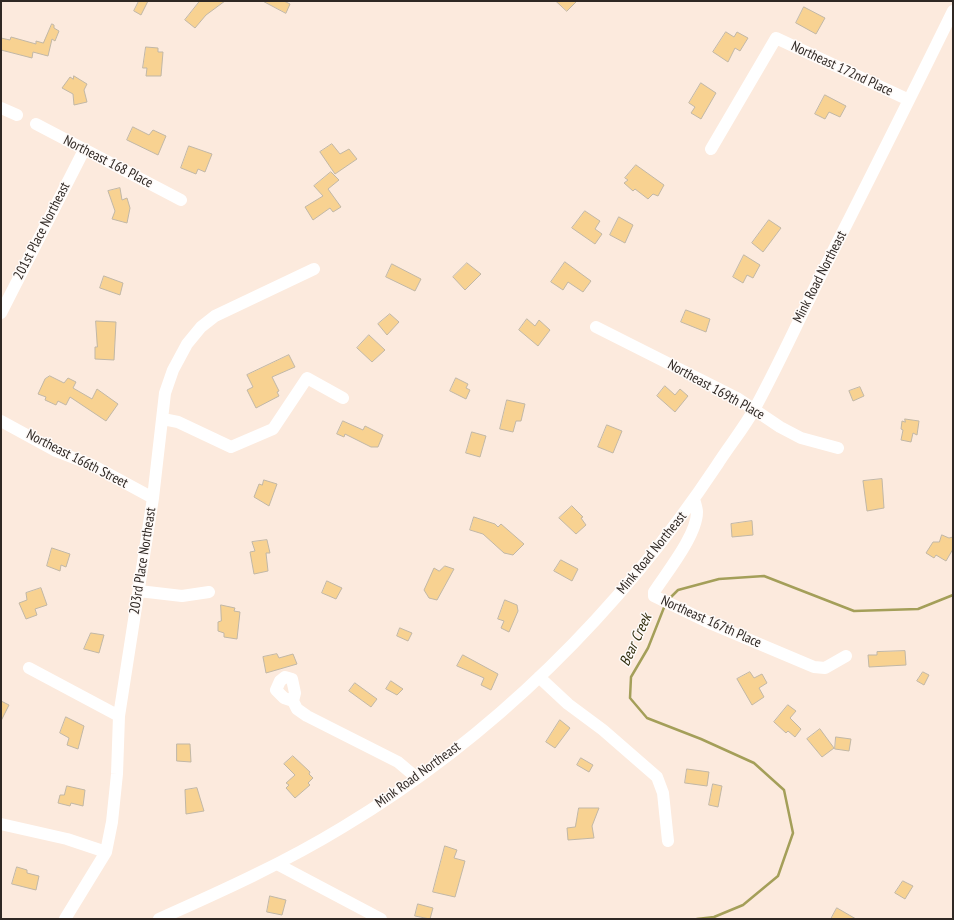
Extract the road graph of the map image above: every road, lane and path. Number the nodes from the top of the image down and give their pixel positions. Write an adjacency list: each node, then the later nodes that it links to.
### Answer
1 (953, 11): 2 (street, Mink Road Northeast)
2 (909, 100): 6 (street, Northeast 172nd Place); 13 (street, Mink Road Northeast)
3 (1, 108): 4 (street)
4 (17, 115)
5 (36, 124): 7 (street, Northeast 168 Place)
6 (711, 149)
7 (84, 150): 8 (street, Northeast 168 Place); 10 (street, 201st Place Northeast)
8 (181, 200)
9 (314, 269): 14 (street, 203rd Place Northeast)
10 (1, 313)
11 (596, 327): 13 (street, Northeast 169th Place)
12 (343, 398): 14 (street)
13 (754, 409): 16 (street, Northeast 169th Place); 18 (street, Mink Road Northeast)
14 (163, 419): 17 (street, 203rd Place Northeast)
15 (1, 421): 17 (street, Northeast 166th Street)
16 (838, 448)
17 (153, 498): 19 (street, 203rd Place Northeast)
18 (694, 499): 21 (street, Northeast 167th Place); 23 (street, Mink Road Northeast)
19 (139, 591): 20 (street); 25 (street, 203rd Place Northeast)
20 (208, 592)
21 (846, 656)
22 (29, 668): 25 (street)
23 (539, 677): 26 (street, Mink Road Northeast); 28 (street)
24 (293, 702): 26 (street)
25 (119, 716): 29 (street, 203rd Place Northeast)
26 (417, 778): 30 (street, Mink Road Northeast)
27 (1, 824): 29 (street)
28 (668, 841)
29 (106, 852): 31 (street, 203rd Place Northeast)
30 (277, 864): 32 (street, Mink Road Northeast); 33 (street)
31 (65, 919)
32 (158, 919)
33 (381, 919)

